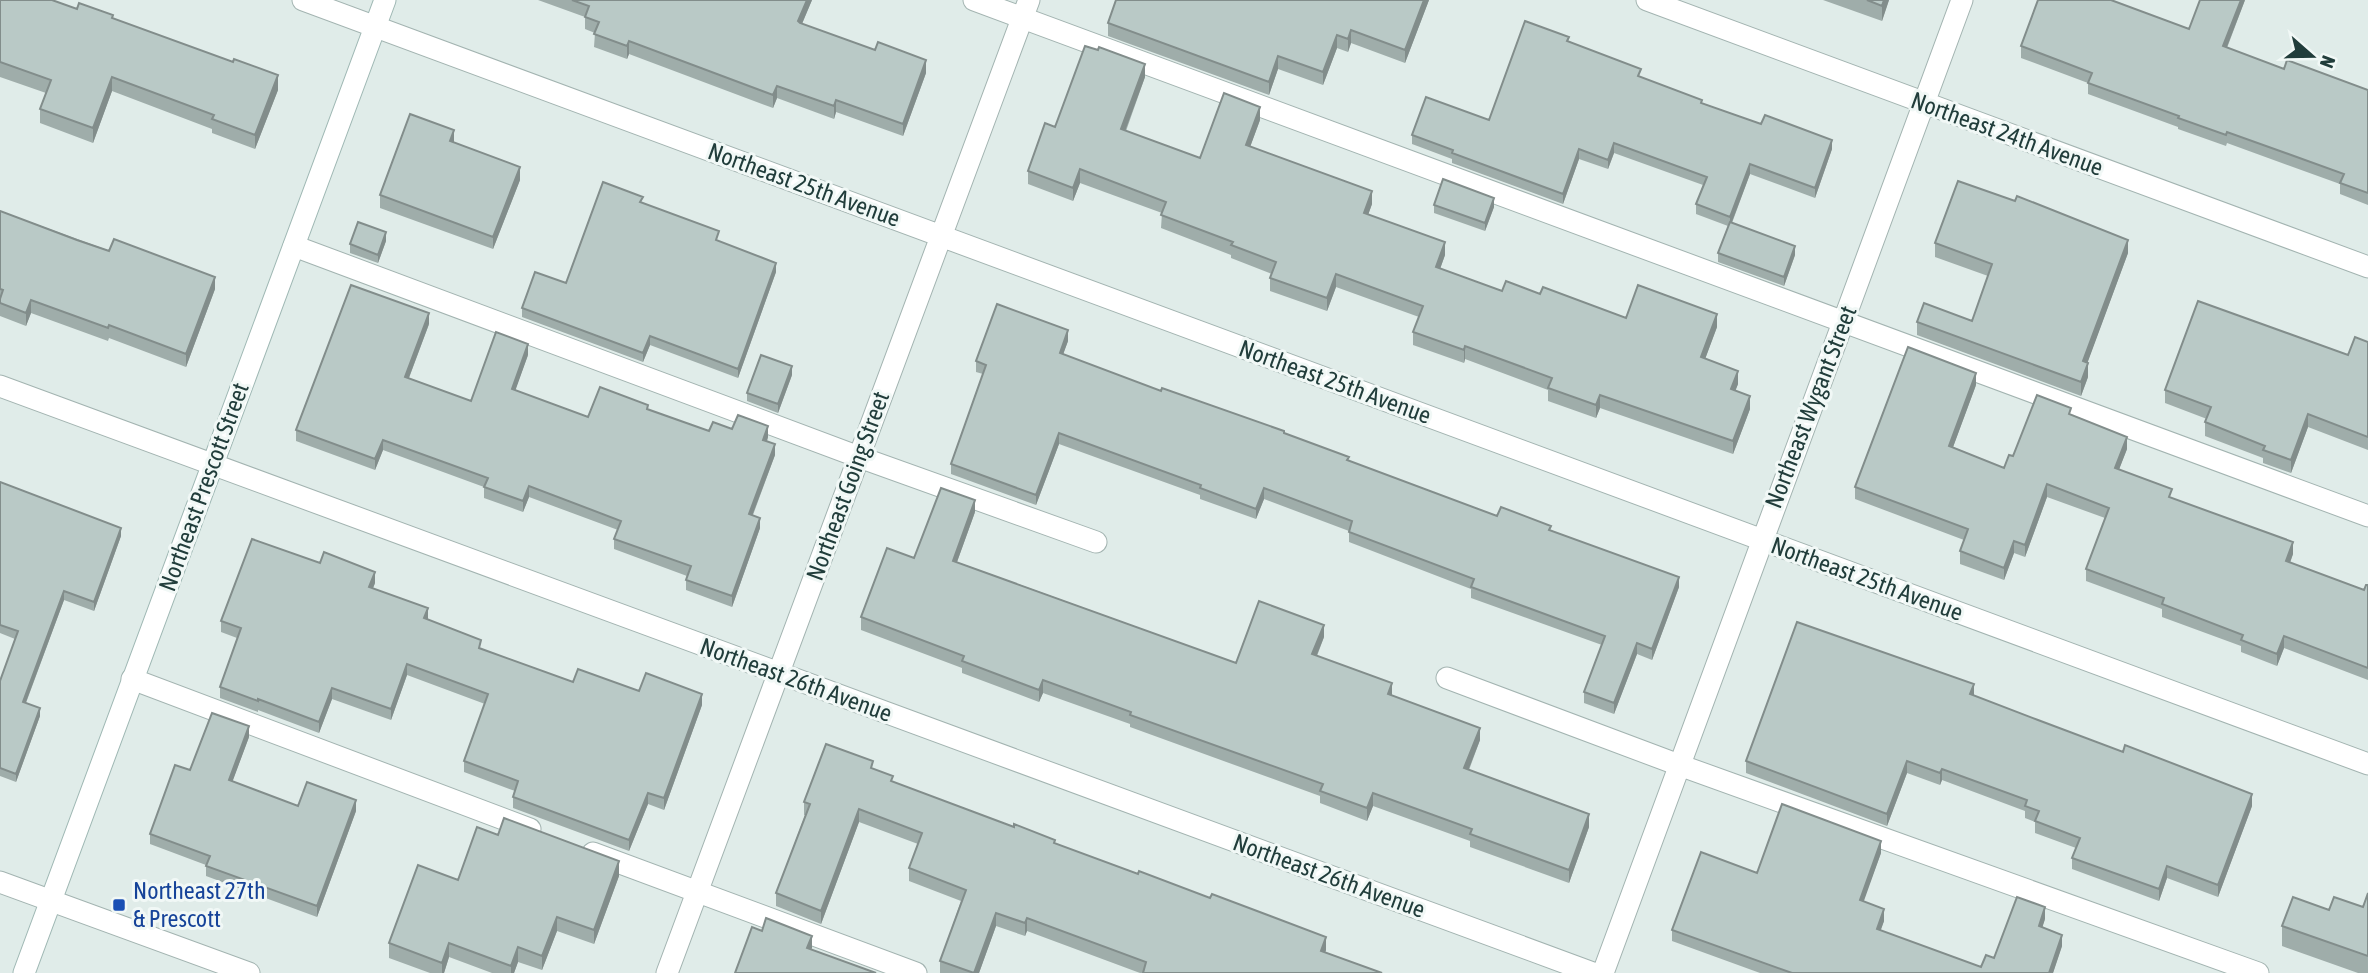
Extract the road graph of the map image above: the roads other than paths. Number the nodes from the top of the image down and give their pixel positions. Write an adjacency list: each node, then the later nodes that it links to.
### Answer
1 (303, 0): 7 (street, Northeast 25th Avenue)
2 (385, 0): 7 (street, Northeast Prescott Street)
3 (974, 0): 6 (street)
4 (1647, 0): 8 (street, Northeast 24th Avenue)
5 (1962, 0): 8 (street, Northeast Wygant Street)
6 (1025, 9): 9 (street, Northeast Going Street); 12 (street)
7 (375, 26): 9 (street, Northeast 25th Avenue); 10 (street, Northeast Prescott Street)
8 (1924, 103): 11 (street, Northeast 24th Avenue); 12 (street, Northeast Wygant Street)
9 (941, 236): 14 (street, Northeast Going Street); 17 (street, Northeast 25th Avenue)
10 (293, 246): 14 (street); 15 (street, Northeast Prescott Street)
11 (2368, 267)
12 (1842, 323): 16 (street); 17 (street, Northeast Wygant Street)
13 (0, 386): 15 (street, Northeast 26th Avenue)
14 (859, 457): 18 (street); 19 (street, Northeast Going Street)
15 (213, 464): 19 (street, Northeast 26th Avenue); 21 (street, Northeast Prescott Street)
16 (2368, 516)
17 (1761, 540): 22 (street, Northeast 25th Avenue); 23 (street, Northeast Wygant Street)
18 (1096, 541)
19 (779, 674): 27 (street, Northeast Going Street); 33 (street, Northeast 26th Avenue)
20 (1447, 678): 23 (street)
21 (132, 679): 24 (street); 28 (street, Northeast Prescott Street)
22 (2368, 764)
23 (1679, 765): 34 (street, Northeast Wygant Street); 35 (street)
24 (543, 834)
25 (569, 844): 27 (street)
26 (0, 882): 28 (street)
27 (697, 892): 31 (street, Northeast Going Street); 32 (street)
28 (51, 900): 29 (street, Northeast Prescott Street); 30 (street)
29 (24, 973)
30 (248, 973)
31 (667, 973)
32 (916, 973)
33 (1593, 973)
34 (1603, 973)
35 (2258, 973)

